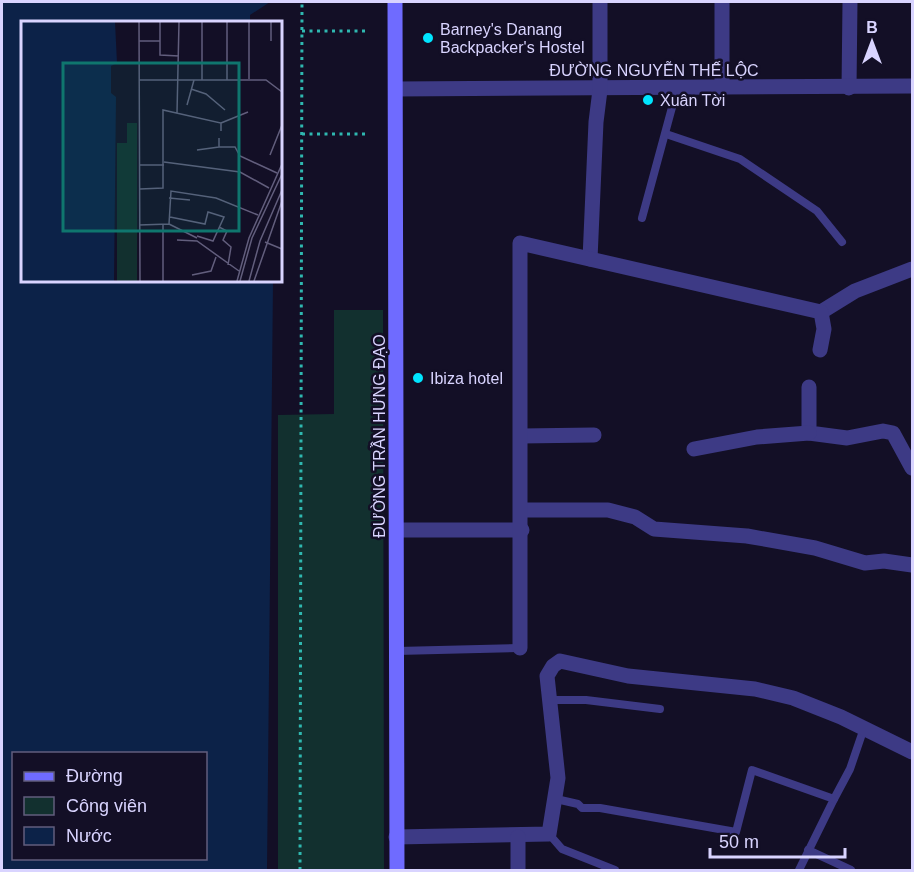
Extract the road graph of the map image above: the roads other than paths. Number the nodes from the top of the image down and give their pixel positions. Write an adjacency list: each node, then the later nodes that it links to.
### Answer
1 (395, 2): 8 (main road, ĐƯỜNG TRẦN HƯNG ĐẠO)
2 (600, 2): 10 (street)
3 (722, 2): 7 (street)
4 (850, 2): 6 (street)
5 (912, 86): 6 (street, ĐƯỜNG NGUYỄN THẾ LỘC)
6 (849, 87): 7 (street, ĐƯỜNG NGUYỄN THẾ LỘC)
7 (722, 88): 9 (street, ĐƯỜNG NGUYỄN THẾ LỘC)
8 (396, 89): 10 (street, ĐƯỜNG NGUYỄN THẾ LỘC); 25 (main road, ĐƯỜNG TRẦN HƯNG ĐẠO)
9 (677, 89): 10 (street, ĐƯỜNG NGUYỄN THẾ LỘC); 11 (lane)
10 (600, 90): 14 (street)
11 (666, 134): 12 (lane); 13 (lane)
12 (642, 218)
13 (842, 242)
14 (590, 259): 16 (street); 21 (street)
15 (912, 269): 16 (street)
16 (821, 312): 17 (street)
17 (820, 350)
18 (809, 387): 19 (street)
19 (809, 433): 22 (street); 23 (street)
20 (594, 435): 21 (street)
21 (521, 436): 24 (street)
22 (694, 449)
23 (912, 468)
24 (522, 510): 26 (street); 27 (street)
25 (398, 530): 26 (street); 29 (main road, ĐƯỜNG TRẦN HƯNG ĐẠO)
26 (522, 530): 28 (street)
27 (912, 565)
28 (520, 648): 29 (lane)
29 (397, 651): 37 (main road, ĐƯỜNG TRẦN HƯNG ĐẠO)
30 (548, 700): 31 (lane); 32 (street); 34 (street)
31 (660, 709)
32 (864, 728): 33 (street); 35 (lane)
33 (912, 752)
34 (556, 799): 35 (lane); 36 (street)
35 (834, 799): 39 (lane)
36 (549, 834): 38 (street); 42 (lane)
37 (396, 837): 38 (street); 40 (main road, ĐƯỜNG TRẦN HƯNG ĐẠO)
38 (518, 837): 41 (street)
39 (808, 850): 43 (lane); 44 (lane)
40 (397, 870)
41 (518, 870)
42 (615, 870)
43 (799, 870)
44 (851, 870)

